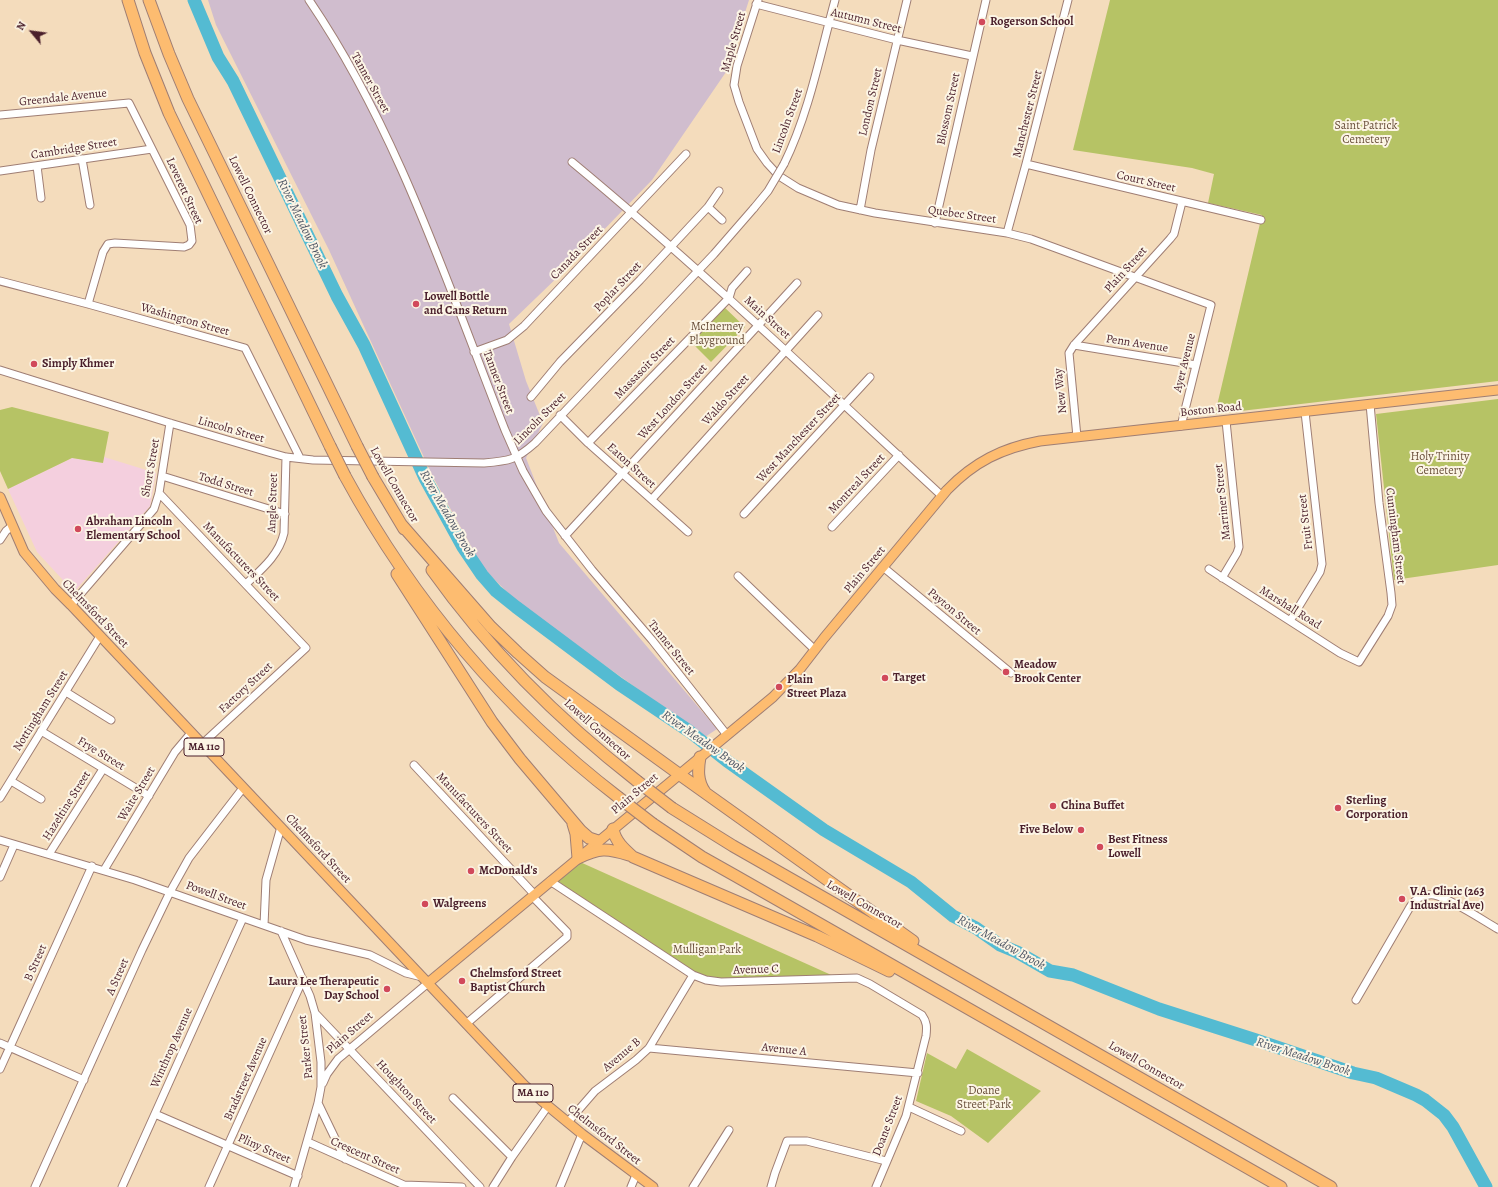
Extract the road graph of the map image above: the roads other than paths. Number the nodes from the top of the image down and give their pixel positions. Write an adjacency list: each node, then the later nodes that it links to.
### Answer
1 (128, 0): 71 (highway, bridge)
2 (149, 0): 74 (highway, Lowell Connector, bridge)
3 (309, 0): 46 (street, Tanner Street)
4 (835, 0): 9 (street, Lincoln Street)
5 (906, 0): 10 (street, London Street)
6 (986, 0): 11 (street, Blossom Street)
7 (1068, 0): 19 (street, Manchester Street)
8 (757, 2): 9 (street, Autumn Street); 13 (street, Maple Street)
9 (829, 23): 10 (street, Autumn Street); 34 (street, Lincoln Street, bridge)
10 (897, 40): 11 (street, Autumn Street); 27 (street, London Street)
11 (972, 56): 31 (street, Blossom Street)
12 (129, 103): 14 (street, Greendale Avenue); 15 (street, Leverett Street)
13 (744, 113): 27 (street, Quebec Street)
14 (0, 115)
15 (152, 149): 17 (street, Cambridge Street); 40 (street, Leverett Street)
16 (686, 154): 28 (street, Canada Street)
17 (82, 159): 20 (street, Cambridge Street); 25 (street)
18 (572, 162): 28 (street, Main Street)
19 (1026, 164): 24 (street, Court Street); 32 (street, Manchester Street)
20 (37, 166): 21 (street, Cambridge Street); 23 (street)
21 (0, 171)
22 (719, 191): 26 (street, Poplar Street)
23 (41, 198)
24 (1182, 202): 30 (street, Court Street); 36 (street, Plain Street)
25 (90, 205)
26 (708, 207): 29 (street); 33 (street, Poplar Street)
27 (860, 210): 31 (street, Quebec Street)
28 (632, 212): 33 (street, Main Street); 46 (street, Canada Street)
29 (722, 220)
30 (1261, 220)
31 (935, 223): 32 (street, Quebec Street)
32 (1007, 233): 36 (street, Quebec Street)
33 (671, 246): 34 (street, Main Street); 51 (street, Poplar Street)
34 (698, 270): 39 (street, Main Street); 55 (street, Lincoln Street)
35 (747, 271): 39 (street, Massasoit Street)
36 (1135, 278): 41 (street, Quebec Street); 44 (street, Plain Street)
37 (0, 282): 40 (street, Washington Street)
38 (798, 284): 43 (street, West London Street)
39 (728, 298): 43 (street, Main Street); 60 (street, Massasoit Street)
40 (88, 304): 63 (street, Washington Street)
41 (1211, 305): 47 (street, Ayer Avenue)
42 (818, 315): 45 (street, Waldo Street)
43 (759, 325): 45 (street, Main Street); 65 (street, West London Street)
44 (1074, 345): 47 (street, Penn Avenue); 59 (street, New Way)
45 (786, 350): 53 (street, Main Street); 70 (street, Waldo Street)
46 (474, 352): 64 (street, Tanner Street)
47 (1196, 365): 58 (street, Ayer Avenue)
48 (0, 370): 57 (street, Lincoln Street)
49 (870, 377): 53 (street, West Manchester Street)
50 (1498, 390): 52 (main road, Boston Road)
51 (531, 397)
52 (1370, 404): 54 (main road, Boston Road); 91 (street, Cunningham Street)
53 (845, 405): 61 (street, Main Street); 73 (street, West Manchester Street)
54 (1305, 412): 56 (main road, Boston Road); 87 (street, Fruit Street)
55 (560, 415): 60 (street, Eaton Street); 64 (street, Lincoln Street)
56 (1226, 421): 58 (main road, Boston Road); 84 (street, Marriner Street)
57 (170, 423): 62 (street, Lincoln Street); 66 (street, Short Street)
58 (1181, 426): 59 (main road, Boston Road)
59 (1077, 437): 68 (main road, Boston Road)
60 (588, 443): 65 (street, Eaton Street)
61 (899, 455): 68 (street, Main Street); 76 (street, Montreal Street)
62 (286, 457): 63 (street, Lincoln Street); 72 (street, Angle Street)
63 (300, 458): 64 (street, Lincoln Street)
64 (517, 458): 79 (street, Tanner Street)
65 (623, 474): 70 (street, Eaton Street); 79 (street, West London Street)
66 (162, 476): 67 (street, Short Street); 72 (street, Todd Street)
67 (159, 493): 85 (street, Manufacturers Street); 86 (street, Short Street)
68 (942, 496): 81 (main road, Plain Street)
69 (0, 497): 75 (main road, Chelmsford Street / MA 110)
70 (652, 499): 78 (street, Eaton Street)
71 (365, 511): 109 (highway); 132 (highway, bridge)
72 (285, 514): 85 (street, Angle Street)
73 (744, 514)
74 (401, 524): 102 (highway); 128 (highway, Lowell Connector, bridge)
75 (12, 526): 77 (street); 80 (street); 86 (main road, Chelmsford Street / MA 110)
76 (832, 527)
77 (0, 529)
78 (688, 532)
79 (565, 536): 97 (street, Tanner Street)
80 (0, 540)
81 (883, 567): 90 (main road, Plain Street); 92 (street, Payton Street)
82 (1209, 569): 84 (street, Marshall Road)
83 (738, 576): 90 (street)
84 (1222, 578): 87 (street, Marshall Road)
85 (246, 584): 89 (street, Manufacturers Street)
86 (71, 605): 88 (main road, Chelmsford Street / MA 110)
87 (1290, 621): 91 (street, Marshall Road)
88 (100, 636): 93 (street, Nottingham Street); 96 (main road, Chelmsford Street / MA 110)
89 (306, 648): 98 (street, Factory Street)
90 (815, 650): 97 (main road, Plain Street)
91 (1359, 662)
92 (1011, 673)
93 (66, 692): 94 (street); 95 (street, Nottingham Street)
94 (111, 720)
95 (41, 732): 101 (street, Frye Street); 103 (street, Nottingham Street)
96 (191, 733): 98 (main road, Chelmsford Street / MA 110); 106 (street, Waite Street)
97 (727, 735): 99 (main road, Plain Street)
98 (202, 744): 104 (main road, Chelmsford Street / MA 110)
99 (700, 757): 102 (main road, Plain Street); 105 (highway)
100 (414, 765): 123 (street, Manufacturers Street)
101 (103, 769): 106 (street, Frye Street); 115 (street, Hazeltine Street)
102 (679, 774): 105 (highway); 111 (main road, Plain Street)
103 (11, 781): 107 (street, Nottingham Street); 108 (street)
104 (243, 788): 110 (main road, Chelmsford Street / MA 110); 122 (street, A Street)
105 (706, 792): 128 (highway)
106 (149, 796): 119 (street, Waite Street)
107 (0, 798)
108 (40, 799)
109 (570, 818): 113 (highway); 117 (highway)
110 (281, 827): 125 (street); 131 (main road, Chelmsford Street / MA 110)
111 (612, 829): 113 (main road, Plain Street); 116 (highway)
112 (0, 840): 114 (street, Powell Street)
113 (598, 841): 117 (main road, Plain Street)
114 (14, 845): 115 (street, Powell Street); 120 (street)
115 (49, 854): 118 (street, Powell Street)
116 (633, 857): 117 (highway); 132 (highway)
117 (578, 858): 121 (main road, Plain Street)
118 (92, 866): 119 (street, Powell Street); 137 (street, B Street)
119 (104, 870): 122 (street, Powell Street)
120 (0, 876)
121 (550, 881): 123 (main road, Plain Street); 129 (street, Avenue C)
122 (170, 892): 124 (street, Powell Street); 142 (street, A Street)
123 (533, 895): 131 (main road, Plain Street); 135 (street, Manufacturers Street)
124 (243, 918): 125 (street, Powell Street); 148 (street, Winthrop Avenue)
125 (264, 925): 127 (street, Powell Street)
126 (1498, 929): 133 (street)
127 (281, 932): 130 (street, Parker Street); 131 (street, Powell Street)
128 (959, 974): 175 (highway, Lowell Connector)
129 (693, 975): 138 (street, Avenue B); 141 (street, Avenue C)
130 (303, 979): 134 (street, Parker Street); 154 (street, Bradstreet Avenue)
131 (425, 980): 135 (main road, Chelmsford Street / MA 110); 139 (street, Plain Street)
132 (947, 996): 174 (highway)
133 (1356, 1000)
134 (315, 1013): 139 (street, Houghton Street); 143 (street, Parker Street)
135 (466, 1024): 146 (main road, Chelmsford Street / MA 110)
136 (0, 1042): 137 (street)
137 (10, 1047): 140 (street, B Street); 142 (street)
138 (649, 1048): 141 (street, Avenue A); 149 (street, Avenue B)
139 (349, 1049): 143 (street, Plain Street); 166 (street, Houghton Street)
140 (0, 1069)
141 (918, 1073): 147 (street, Doane Street)
142 (84, 1080): 161 (street, A Street)
143 (321, 1087): 145 (street, Parker Street)
144 (453, 1098): 155 (street)
145 (318, 1103): 153 (street, Parker Street); 156 (street)
146 (548, 1106): 149 (main road, Chelmsford Street / MA 110); 155 (street)
147 (909, 1107): 151 (street); 157 (street, Doane Street)
148 (155, 1114): 154 (street, Pliny Street); 162 (street, Winthrop Avenue)
149 (568, 1122): 152 (main road, Chelmsford Street / MA 110)
150 (729, 1130): 171 (street)
151 (961, 1130)
152 (582, 1134): 158 (main road, Chelmsford Street / MA 110); 168 (street)
153 (308, 1142): 156 (street, Crescent Street); 159 (street, Parker Street)
154 (228, 1146): 159 (street, Pliny Street); 163 (street, Bradstreet Avenue)
155 (512, 1157): 167 (street)
156 (345, 1159): 160 (street, Crescent Street)
157 (886, 1161): 172 (street); 173 (street, Doane Street)
158 (636, 1175): 169 (street); 170 (main road, Chelmsford Street / MA 110)
159 (298, 1176): 164 (street, Parker Street)
160 (411, 1186): 165 (street, Crescent Street)
161 (36, 1187)
162 (122, 1187)
163 (209, 1187)
164 (294, 1187)
165 (462, 1187)
166 (480, 1187)
167 (493, 1187)
168 (560, 1187)
169 (632, 1187)
170 (653, 1187)
171 (693, 1187)
172 (771, 1187)
173 (876, 1187)
174 (1281, 1187)
175 (1330, 1187)

